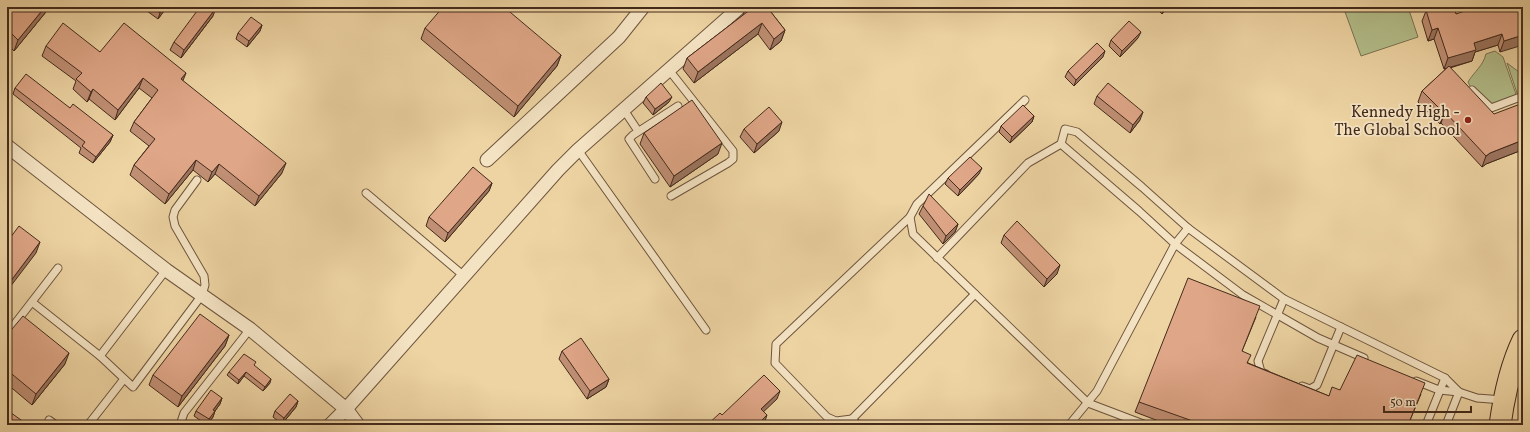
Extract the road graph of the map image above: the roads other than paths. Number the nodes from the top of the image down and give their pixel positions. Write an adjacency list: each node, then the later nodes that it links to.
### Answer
1 (643, 7): 13 (street)
2 (740, 7): 3 (street)
3 (669, 70): 8 (street); 17 (lane)
4 (1472, 90): 5 (lane)
5 (1523, 96)
6 (1025, 100): 18 (lane)
7 (678, 106): 9 (lane)
8 (624, 110): 9 (lane); 12 (street)
9 (638, 132): 14 (lane)
10 (1061, 144): 19 (lane); 20 (lane); 21 (lane)
11 (7, 146): 23 (street)
12 (578, 150): 24 (street); 32 (lane)
13 (487, 160)
14 (655, 179)
15 (197, 180): 26 (lane)
16 (366, 193): 24 (lane)
17 (671, 196)
18 (910, 217): 21 (lane); 50 (lane)
19 (1188, 228): 20 (lane); 27 (lane)
20 (1175, 244): 29 (lane); 47 (lane)
21 (937, 258): 25 (lane)
22 (58, 268): 28 (lane)
23 (166, 270): 26 (street); 36 (lane)
24 (464, 276): 48 (street)
25 (975, 294): 47 (lane); 50 (lane)
26 (202, 295): 31 (street); 42 (lane)
27 (1284, 299): 29 (lane); 30 (lane)
28 (32, 302): 33 (lane); 36 (lane)
29 (1277, 315): 35 (lane); 39 (lane)
30 (1342, 327): 35 (lane); 41 (lane)
31 (250, 329): 48 (street); 54 (lane)
32 (706, 330)
33 (7, 334)
34 (1523, 340): 46 (main road)
35 (1335, 345): 37 (lane); 43 (lane)
36 (100, 356): 42 (lane)
37 (1370, 360)
38 (1523, 376): 51 (main road)
39 (1275, 377)
40 (1411, 378): 44 (lane)
41 (1445, 378): 44 (lane); 45 (lane)
42 (124, 379): 53 (lane)
43 (1296, 384)
44 (1439, 390): 45 (lane); 59 (lane)
45 (1459, 392): 46 (lane); 60 (lane)
46 (1504, 400): 51 (main road)
47 (1088, 404): 57 (lane); 58 (lane)
48 (346, 409): 55 (street); 56 (street)
49 (49, 420): 52 (lane)
50 (855, 422)
51 (1508, 424)
52 (56, 425)
53 (88, 425)
54 (180, 425)
55 (330, 425)
56 (358, 425)
57 (1069, 425)
58 (1146, 425)
59 (1426, 425)
60 (1446, 425)

